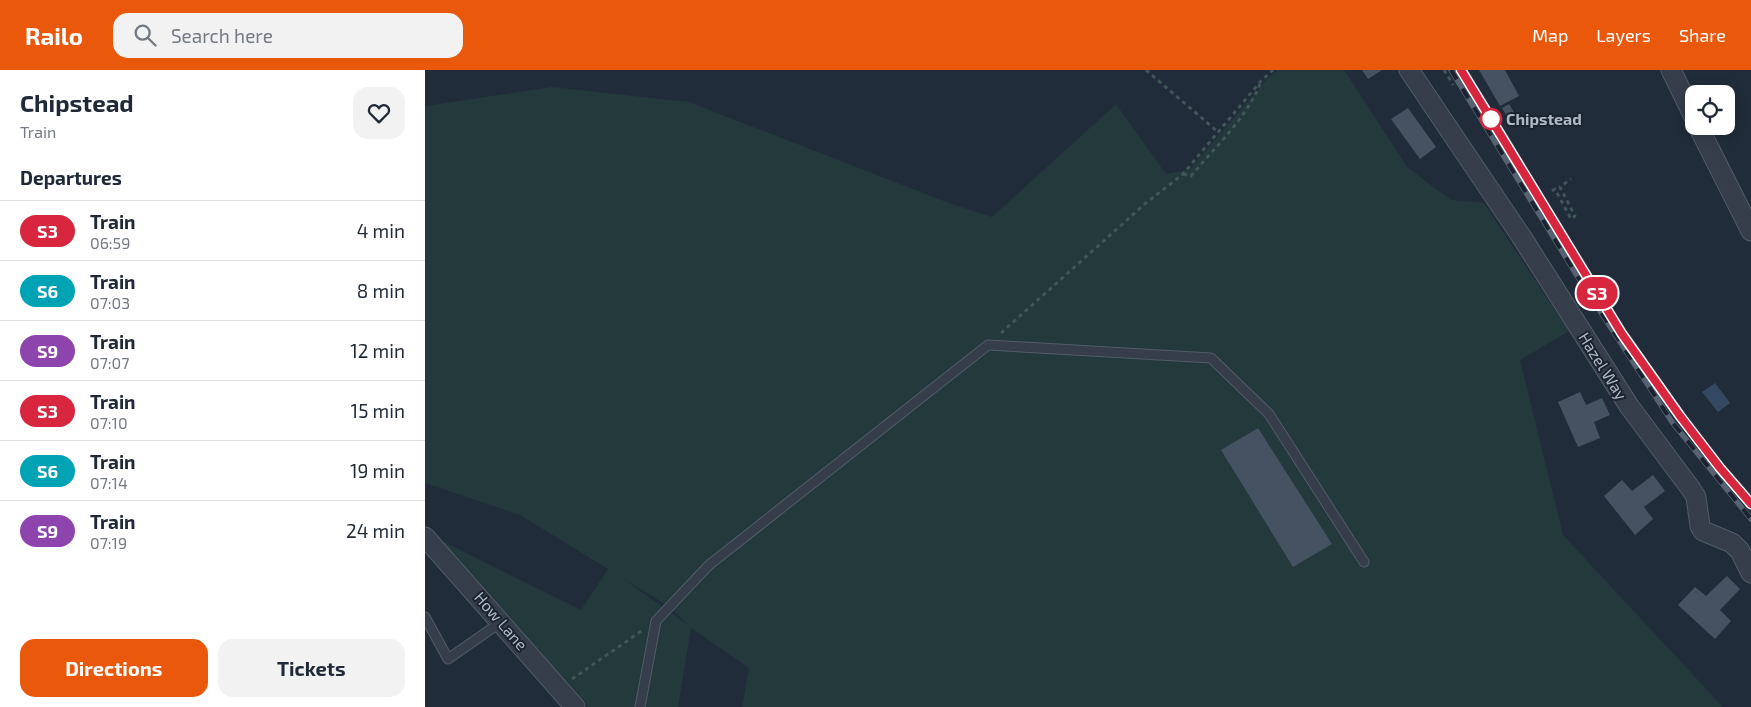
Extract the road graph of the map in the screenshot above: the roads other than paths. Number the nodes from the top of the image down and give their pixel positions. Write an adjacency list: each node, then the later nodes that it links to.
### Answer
1 (1409, 70): 8 (street, Hazel Way)
2 (1671, 70): 3 (street)
3 (1685, 99)
4 (1703, 135): 5 (street)
5 (1751, 231)
6 (425, 536): 10 (street, How Lane)
7 (1364, 562): 12 (lane)
8 (1751, 574)
9 (425, 617): 10 (lane)
10 (501, 622): 11 (street, How Lane)
11 (575, 707)
12 (640, 707)

